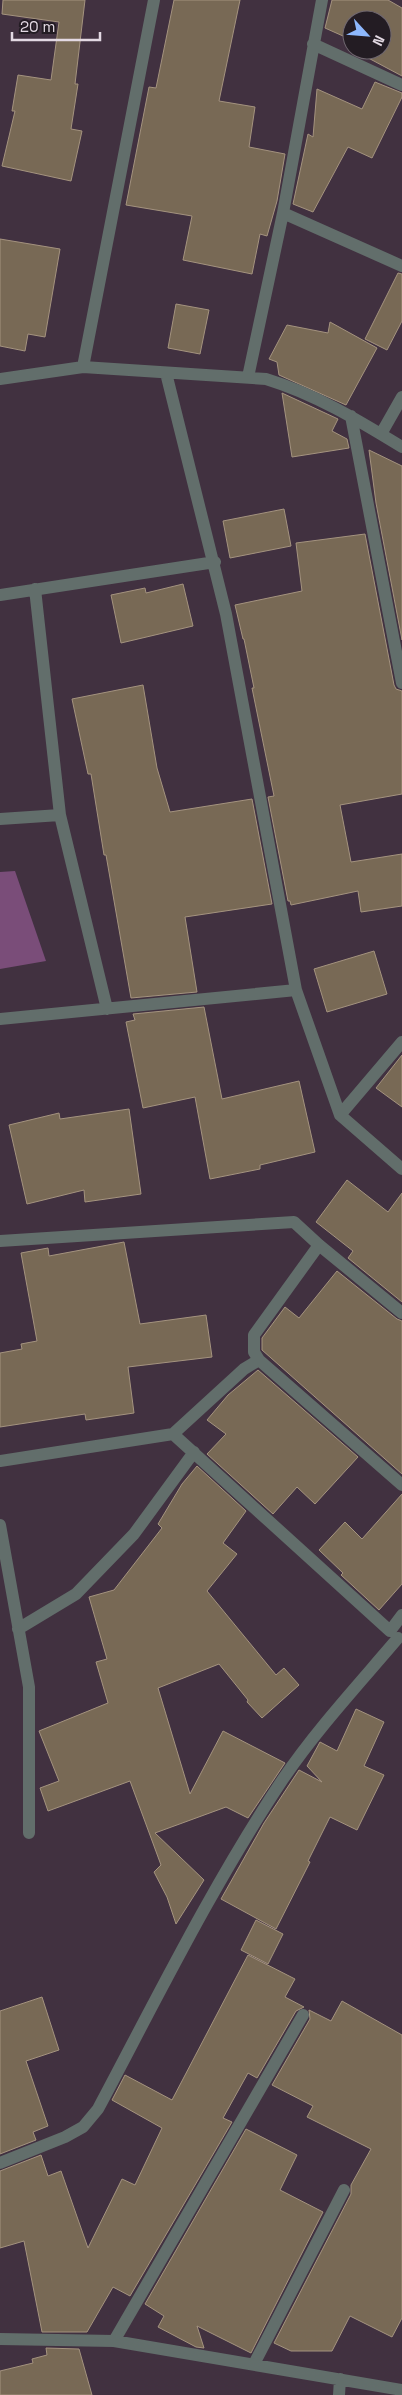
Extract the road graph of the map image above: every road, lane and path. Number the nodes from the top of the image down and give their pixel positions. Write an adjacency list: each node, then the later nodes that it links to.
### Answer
1 (154, 0): 7 (street)
2 (322, 0): 3 (street)
3 (313, 44): 4 (street); 5 (street)
4 (402, 85)
5 (284, 213): 6 (street); 9 (street)
6 (402, 266)
7 (83, 367): 8 (street); 10 (street)
8 (166, 373): 9 (street); 15 (street)
9 (248, 378): 12 (street)
10 (0, 379)
11 (402, 397): 13 (street)
12 (351, 416): 13 (street); 18 (street)
13 (382, 434): 14 (street)
14 (402, 447)
15 (215, 562): 16 (street); 21 (street)
16 (34, 589): 17 (street); 19 (street)
17 (0, 595)
18 (402, 682)
19 (60, 815): 20 (street); 22 (street)
20 (0, 819)
21 (296, 990): 22 (street); 25 (street)
22 (107, 1009): 23 (street)
23 (0, 1019)
24 (401, 1045): 25 (street)
25 (340, 1115): 26 (street)
26 (402, 1168)
27 (0, 1241): 28 (street)
28 (319, 1246): 29 (street); 30 (street)
29 (402, 1313)
30 (259, 1360): 31 (street); 34 (street)
31 (174, 1434): 32 (street); 33 (street)
32 (194, 1452): 37 (street); 38 (street)
33 (0, 1461)
34 (402, 1485)
35 (0, 1525): 37 (street)
36 (402, 1615): 38 (street)
37 (18, 1629): 39 (street)
38 (396, 1637): 41 (street)
39 (29, 1833)
40 (304, 2015): 44 (street)
41 (0, 2163)
42 (344, 2190): 45 (street)
43 (0, 2339): 44 (street)
44 (114, 2341): 45 (street)
45 (254, 2364): 46 (street)
46 (340, 2379): 47 (street); 48 (street)
47 (402, 2390)
48 (339, 2395)

